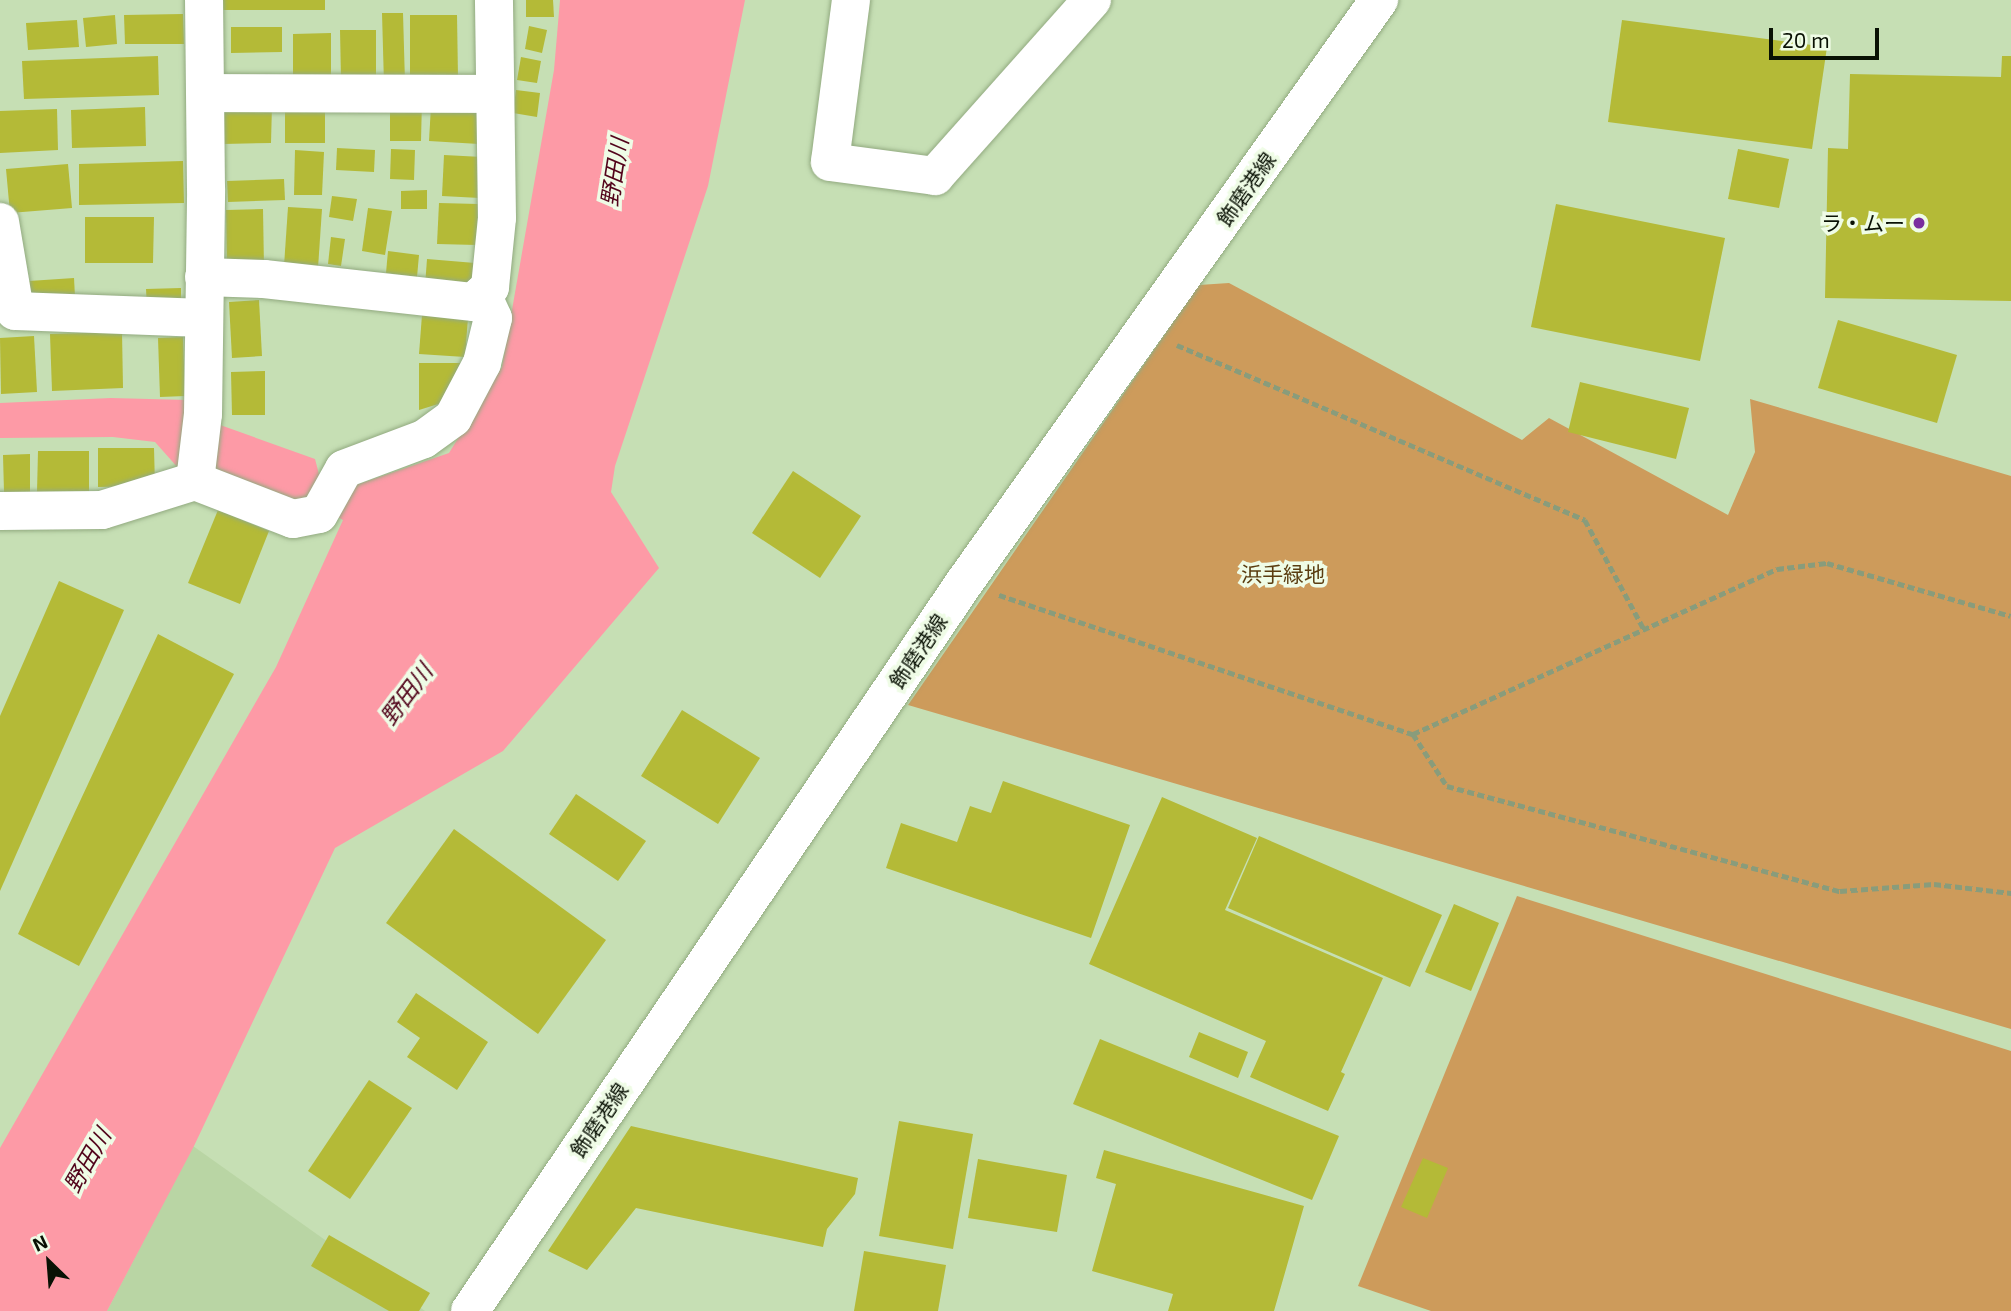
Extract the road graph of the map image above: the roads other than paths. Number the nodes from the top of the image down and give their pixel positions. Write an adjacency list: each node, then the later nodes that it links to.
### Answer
1 (204, 0): 6 (street)
2 (494, 0): 7 (street)
3 (851, 0): 4 (street)
4 (1093, 0)
5 (1378, 0): 14 (street, 飾磨港線)
6 (206, 93): 7 (street); 9 (street)
7 (495, 94): 10 (street)
8 (0, 222): 11 (street)
9 (204, 277): 10 (street); 11 (street)
10 (482, 294): 12 (street)
11 (204, 318): 12 (street)
12 (195, 481): 13 (street)
13 (0, 511)
14 (470, 1311)

